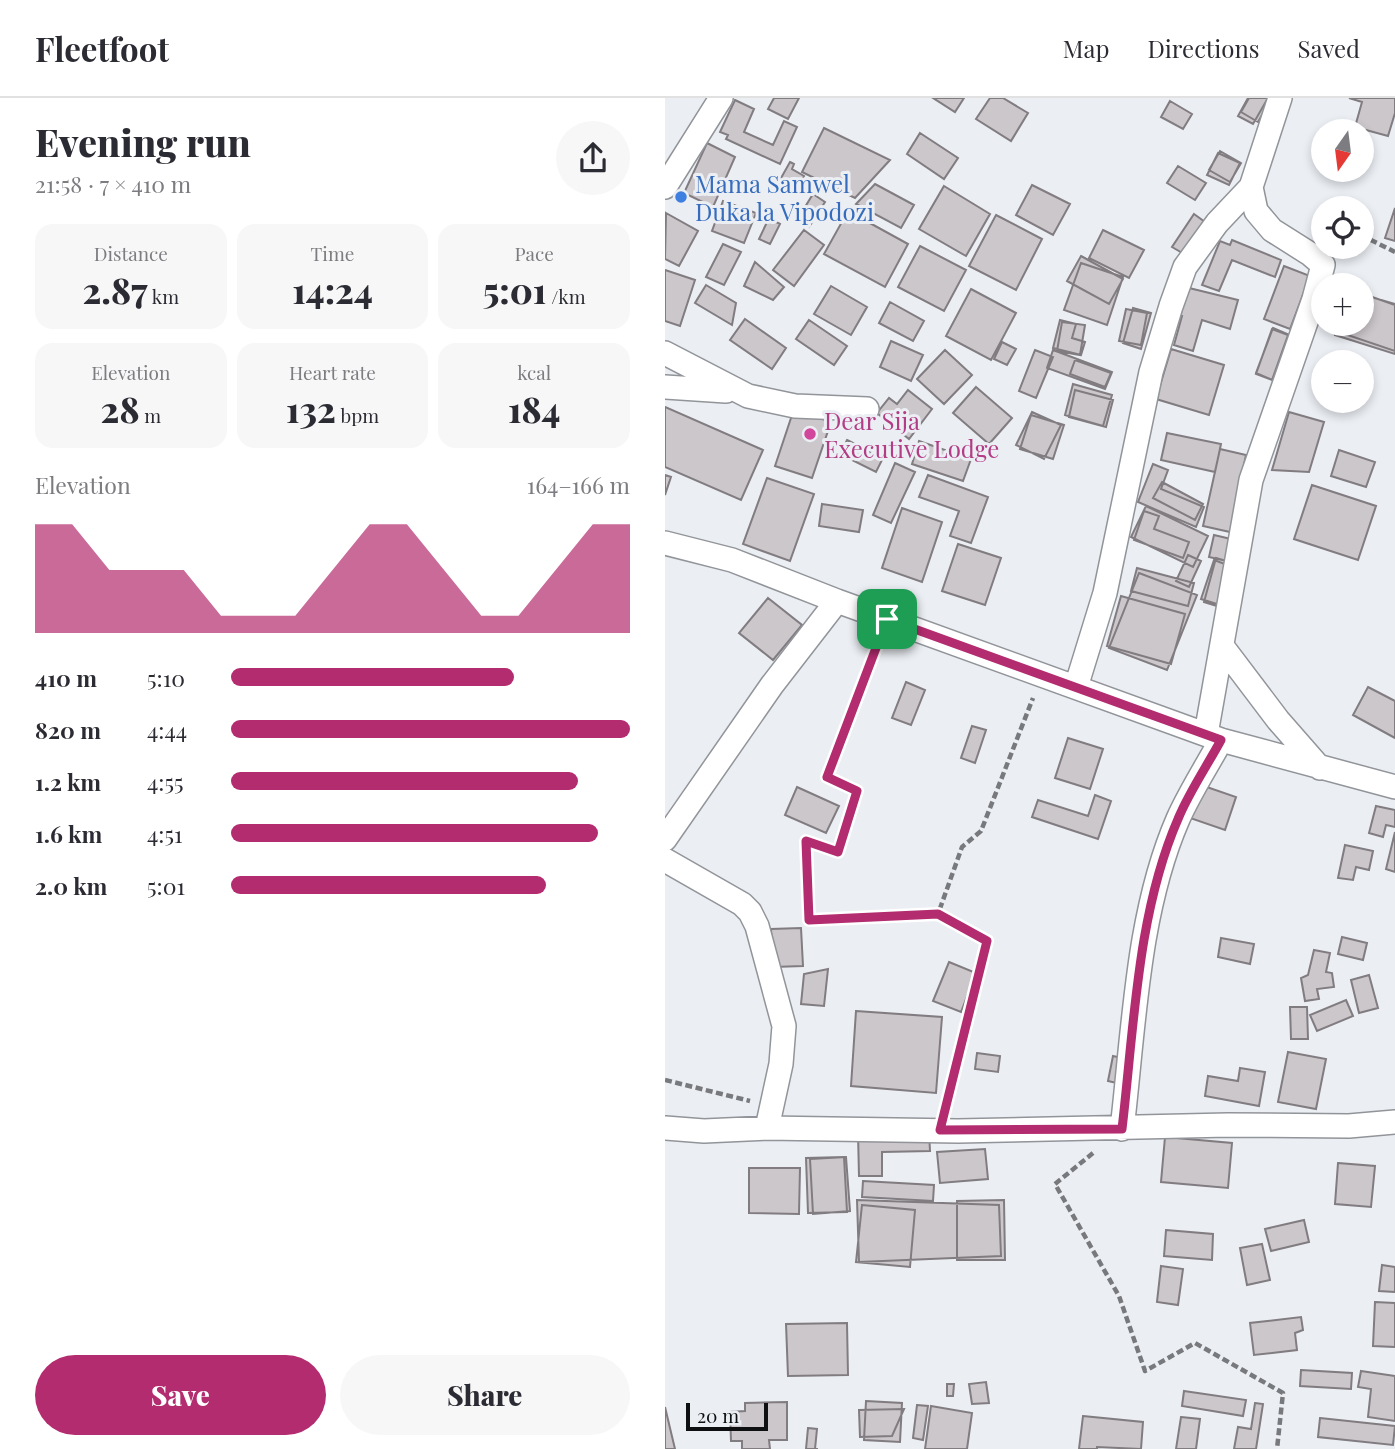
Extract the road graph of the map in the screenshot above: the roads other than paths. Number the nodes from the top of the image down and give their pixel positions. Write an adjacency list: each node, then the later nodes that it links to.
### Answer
1 (721, 98): 3 (street)
2 (1280, 98): 4 (street)
3 (665, 187)
4 (1251, 187): 11 (street); 12 (street)
5 (665, 353): 7 (street)
6 (665, 387): 7 (street)
7 (736, 392): 8 (street)
8 (867, 409)
9 (665, 543): 10 (street)
10 (837, 601): 12 (street); 16 (street)
11 (1222, 646): 13 (street); 14 (street)
12 (1076, 687): 13 (street)
13 (1214, 737): 14 (street); 21 (street)
14 (1320, 768): 15 (street)
15 (1395, 787)
16 (665, 839)
17 (665, 860): 20 (street)
18 (1395, 1122): 21 (street)
19 (665, 1128): 20 (street)
20 (767, 1128): 21 (street)
21 (1122, 1129)

